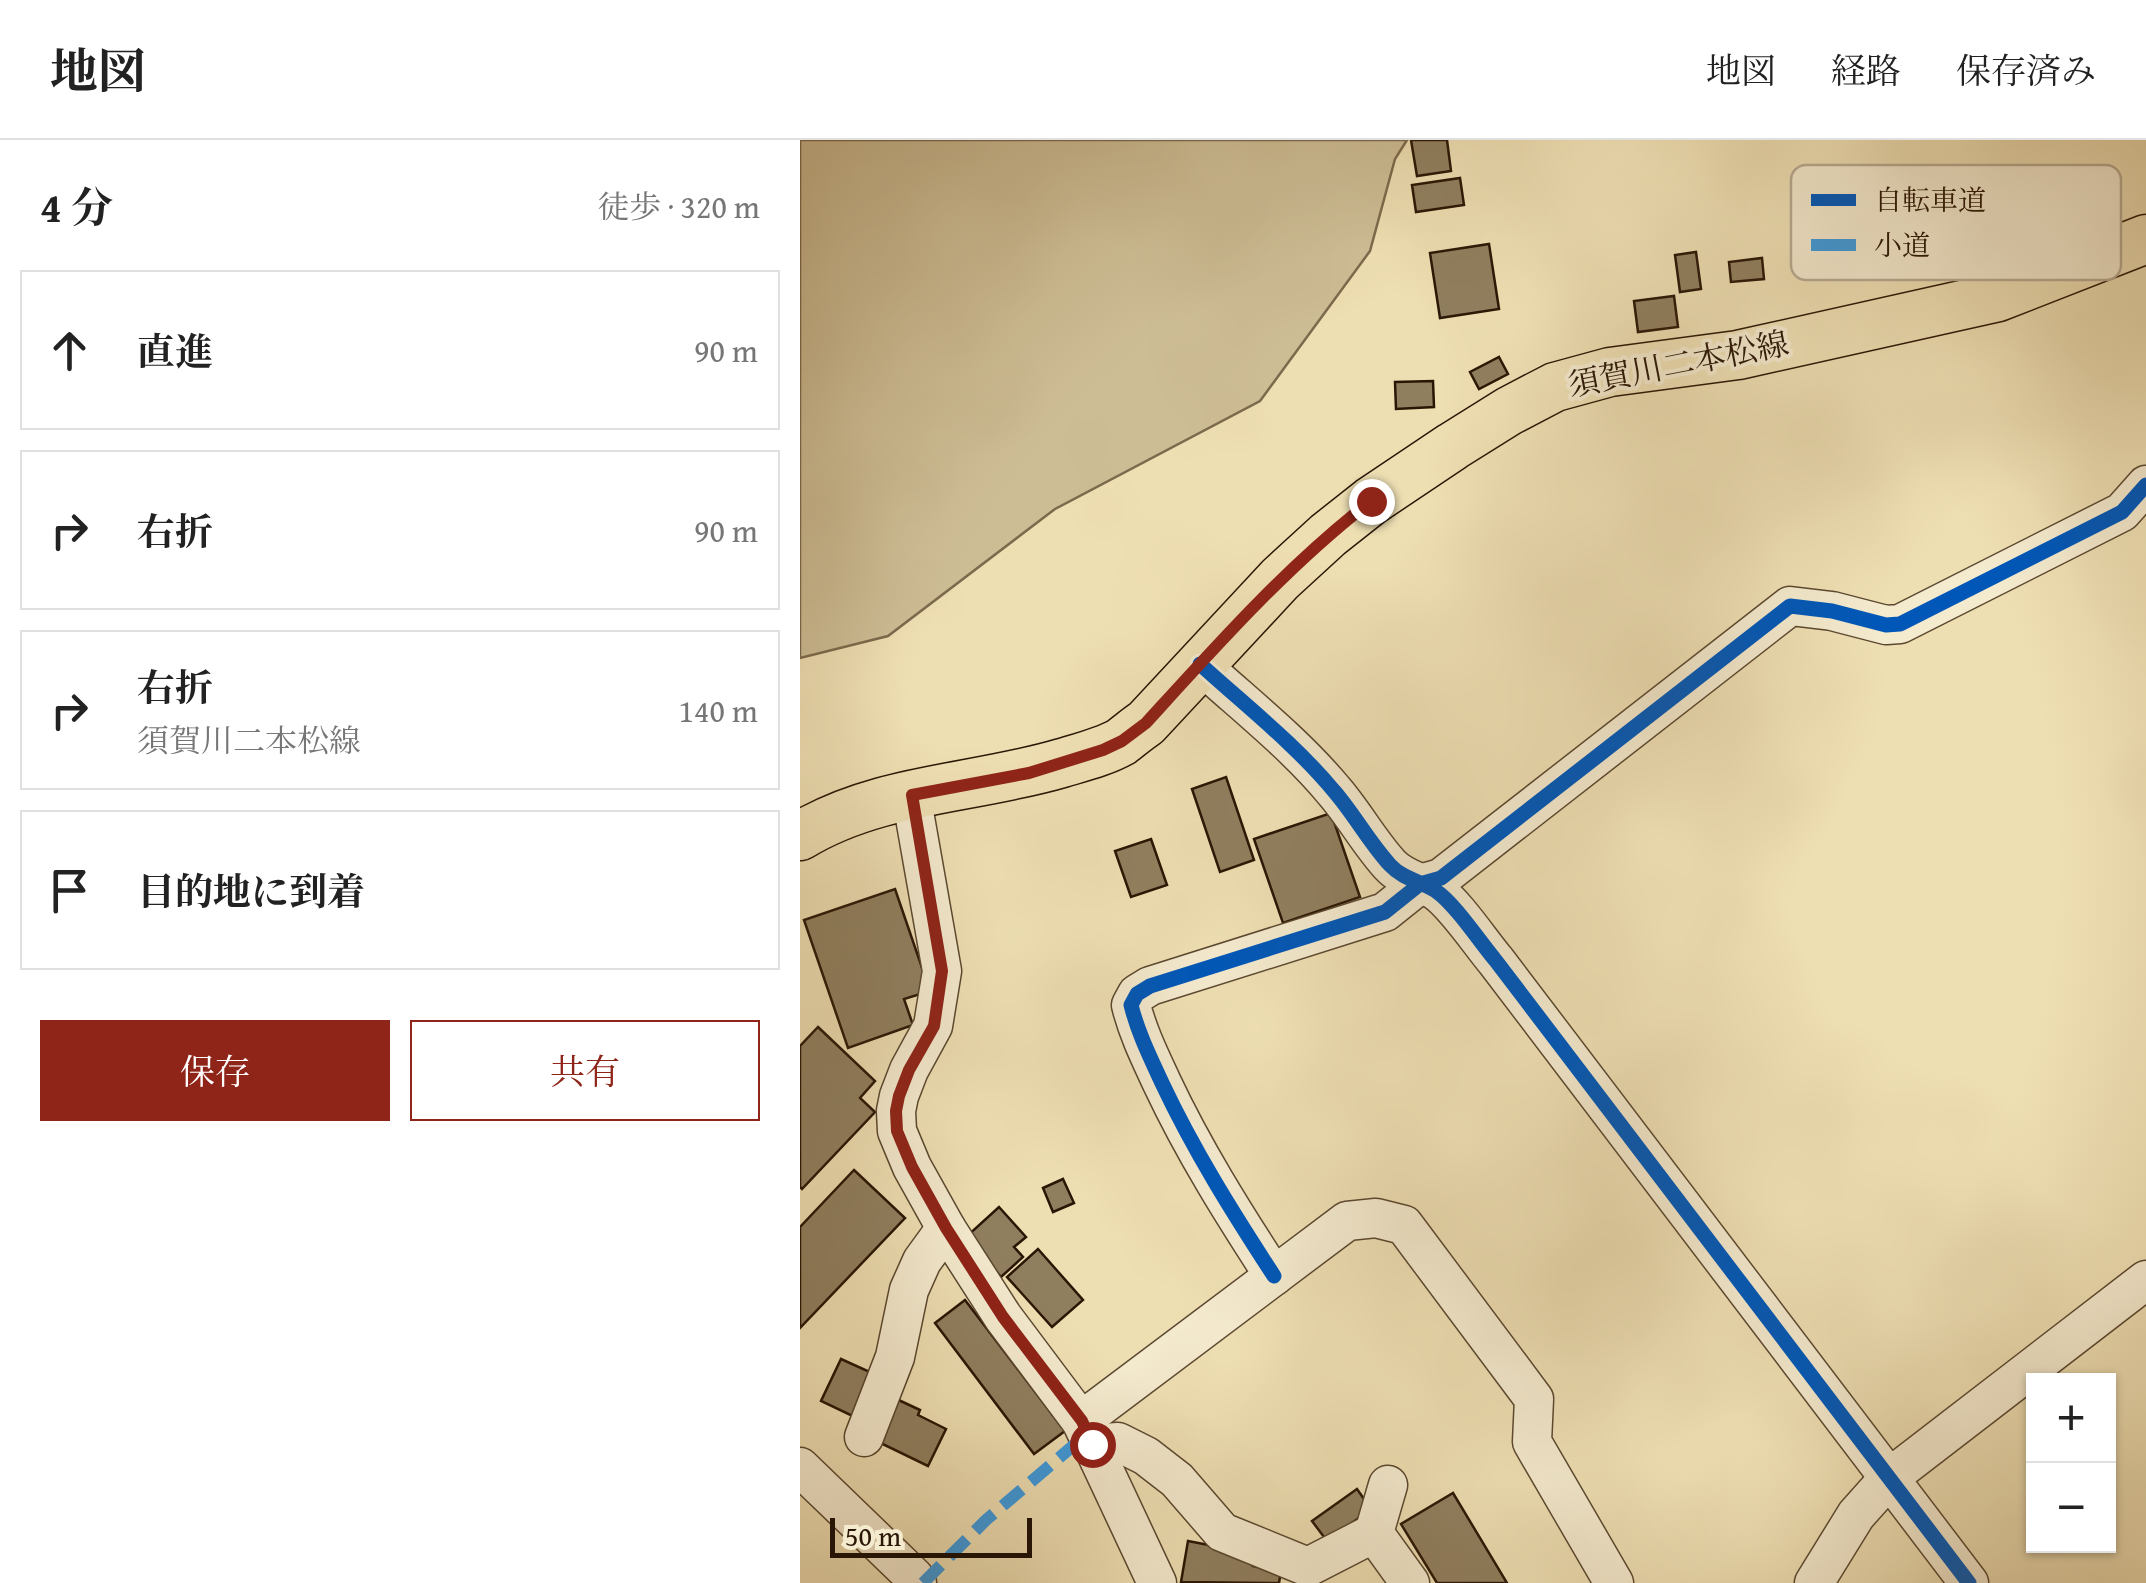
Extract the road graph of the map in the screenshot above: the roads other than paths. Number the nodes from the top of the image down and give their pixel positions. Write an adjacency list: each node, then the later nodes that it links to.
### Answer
1 (2146, 239): 2 (main road, 須賀川二本松線)
2 (2121, 249)
3 (2041, 280): 5 (main road, 須賀川二本松線)
4 (2146, 485): 8 (street)
5 (1200, 664): 6 (main road, 須賀川二本松線); 8 (street)
6 (912, 795): 7 (main road, 須賀川二本松線); 9 (street)
7 (800, 836)
8 (1420, 884): 10 (street); 15 (street)
9 (946, 1228): 12 (street); 13 (street)
10 (1274, 1276): 12 (street); 21 (street)
11 (2146, 1280): 15 (street)
12 (1087, 1433): 17 (street); 19 (street)
13 (864, 1438)
14 (800, 1467): 18 (street)
15 (1889, 1478): 22 (street); 23 (street)
16 (1388, 1485): 17 (street)
17 (1374, 1533): 20 (street)
18 (917, 1583)
19 (1157, 1583)
20 (1410, 1583)
21 (1614, 1583)
22 (1814, 1583)
23 (1969, 1583)

